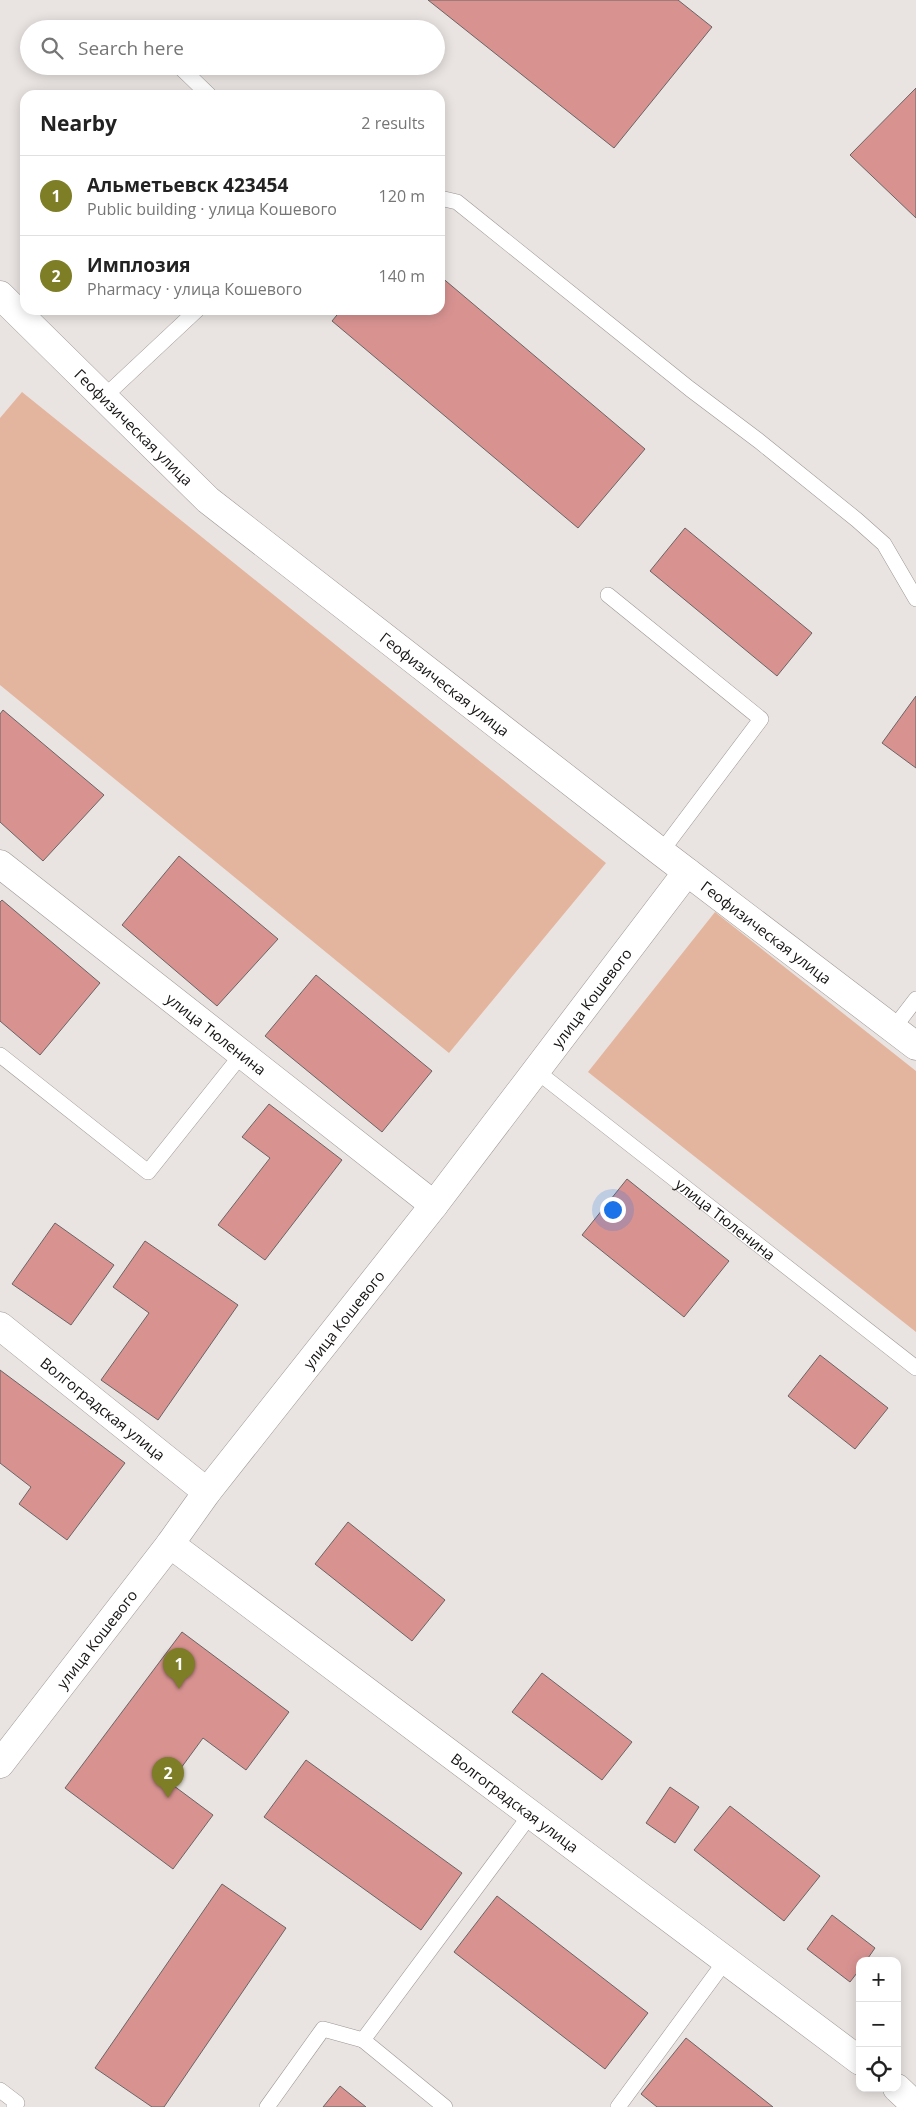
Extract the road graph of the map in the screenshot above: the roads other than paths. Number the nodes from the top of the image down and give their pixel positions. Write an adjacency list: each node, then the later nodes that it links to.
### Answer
1 (188, 75): 2 (lane)
2 (204, 90)
3 (445, 199): 8 (lane)
4 (3, 306): 6 (street, Геофизическая улица)
5 (192, 315): 6 (lane)
6 (104, 397): 9 (street, Геофизическая улица)
7 (608, 595): 9 (lane)
8 (916, 599)
9 (661, 852): 11 (street, Геофизическая улица)
10 (0, 864): 15 (street, улица Тюленина)
11 (688, 872): 13 (street, Геофизическая улица); 17 (street, улица Кошевого)
12 (916, 999): 13 (lane)
13 (893, 1029): 14 (street, Геофизическая улица)
14 (916, 1046)
15 (242, 1054): 16 (lane); 18 (street, улица Тюленина)
16 (0, 1055)
17 (535, 1070): 18 (street, улица Кошевого); 20 (lane, улица Тюленина)
18 (434, 1204): 21 (street, улица Кошевого)
19 (0, 1326): 21 (street, Волгоградская улица)
20 (916, 1368)
21 (207, 1492): 22 (street, улица Кошевого)
22 (170, 1544): 23 (street, улица Кошевого); 24 (street, Волгоградская улица)
23 (4, 1751)
24 (531, 1814): 25 (street, Волгоградская улица); 26 (lane)
25 (726, 1960): 27 (street, Волгоградская улица); 32 (lane)
26 (363, 2040): 30 (lane); 31 (lane)
27 (856, 2058)
28 (0, 2090): 29 (lane)
29 (14, 2107)
30 (267, 2107)
31 (445, 2107)
32 (618, 2107)

